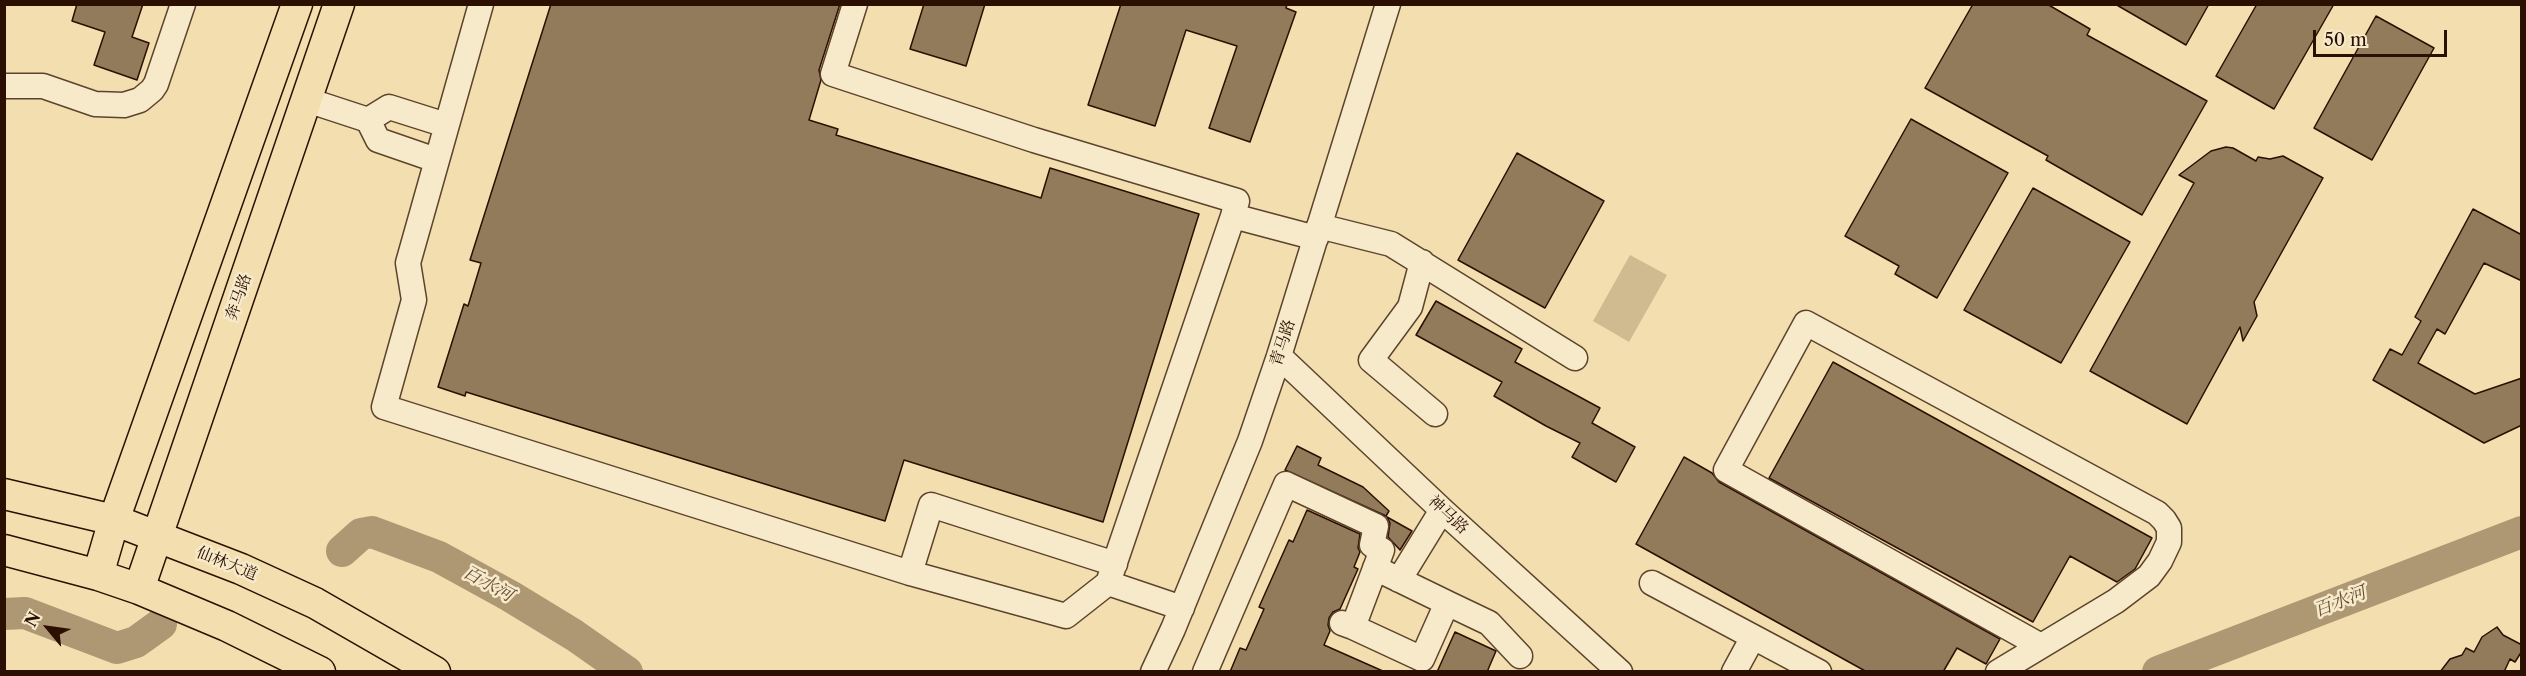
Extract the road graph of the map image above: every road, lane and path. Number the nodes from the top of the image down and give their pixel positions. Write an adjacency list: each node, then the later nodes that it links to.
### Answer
1 (183, 4): 7 (street)
2 (297, 4): 20 (main road)
3 (339, 4): 8 (main road, 奔马路)
4 (482, 4): 10 (street)
5 (855, 4): 12 (street)
6 (1388, 4): 13 (street, 青马路)
7 (4, 86)
8 (307, 100): 9 (street); 21 (main road, 奔马路)
9 (368, 120): 10 (street); 11 (street)
10 (446, 125): 11 (street)
11 (436, 160): 24 (street)
12 (1233, 216): 13 (street); 25 (street)
13 (1318, 232): 14 (street); 15 (street, 青马路)
14 (1422, 262): 16 (street); 17 (street)
15 (1279, 356): 19 (street, 神马路); 31 (street, 青马路)
16 (1575, 358)
17 (1435, 414)
18 (4, 494): 20 (main road, 仙林大道)
19 (1442, 510): 27 (street); 39 (street, 神马路)
20 (114, 520): 21 (main road, 仙林大道); 26 (main road)
21 (157, 536): 29 (main road, 奔马路); 36 (main road, 仙林大道)
22 (4, 550): 26 (main road)
23 (1375, 568): 27 (street); 30 (street); 38 (street)
24 (910, 573): 25 (street); 25 (street)
25 (1112, 573): 31 (street)
26 (98, 574): 29 (main road)
27 (1399, 580): 30 (street)
28 (1652, 583): 32 (street)
29 (138, 589): 35 (main road)
30 (1447, 603): 34 (street)
31 (1182, 608): 37 (street, 青马路)
32 (1753, 637): 40 (street); 41 (street)
33 (2041, 646): 33 (street); 42 (street)
34 (1520, 656)
35 (320, 672)
36 (435, 672)
37 (1153, 672)
38 (1205, 672)
39 (1620, 672)
40 (1734, 672)
41 (1819, 672)
42 (1998, 672)

